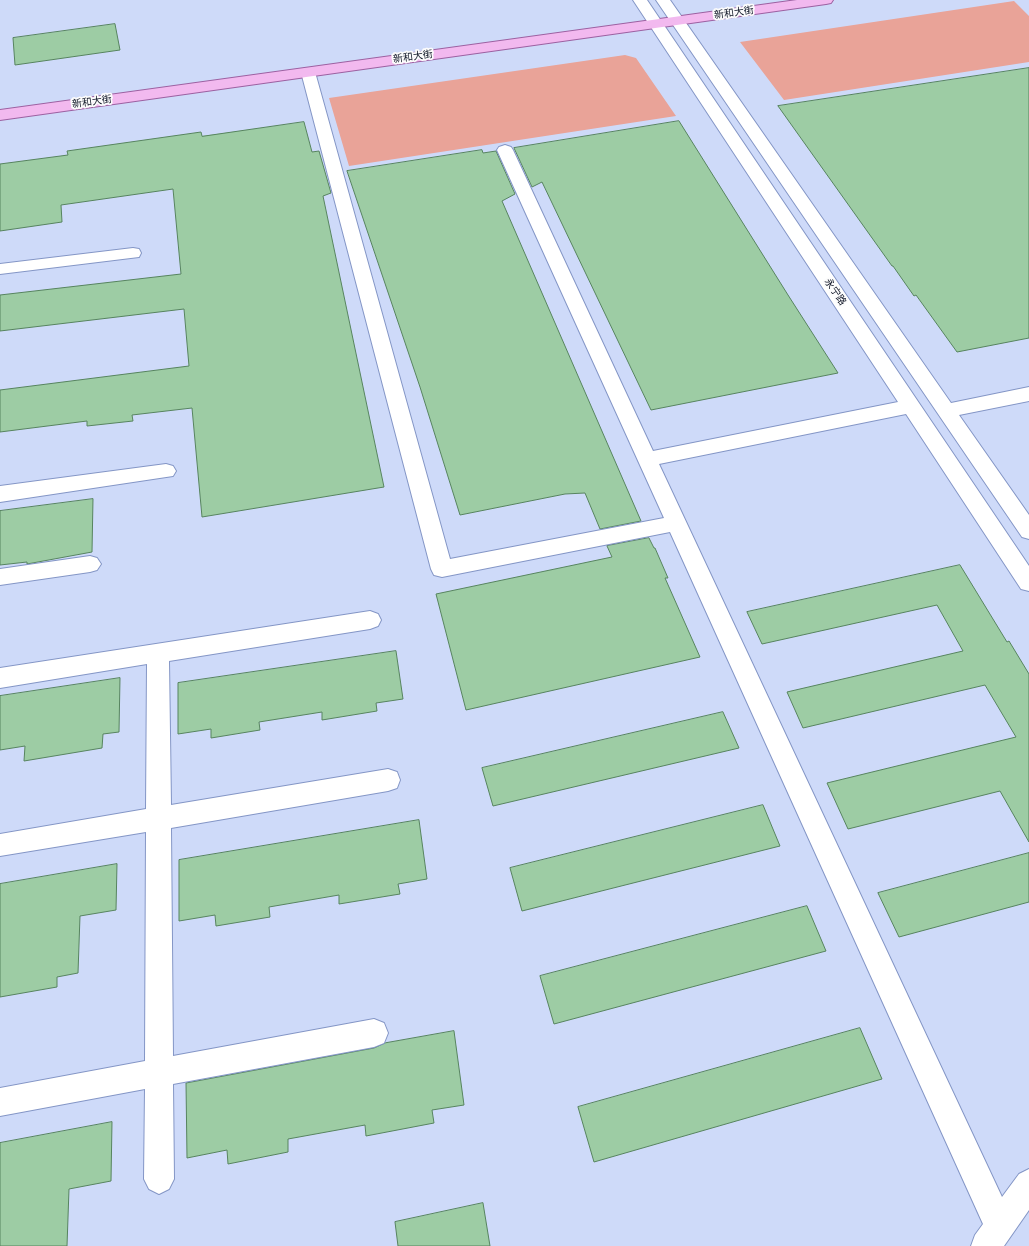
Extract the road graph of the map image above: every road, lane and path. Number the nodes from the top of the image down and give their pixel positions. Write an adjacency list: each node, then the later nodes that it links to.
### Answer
1 (735, 0): 3 (main road, 新和大街)
2 (826, 0): 3 (main road, 新和大街)
3 (670, 10): 4 (main road, 新和大街); 13 (street)
4 (648, 12): 5 (main road, 新和大街); 6 (main road, 新和大街); 12 (street, 永宁路)
5 (308, 72): 7 (main road, 新和大街); 17 (street)
6 (0, 101)
7 (0, 115)
8 (505, 150): 14 (street)
9 (133, 253): 10 (street)
10 (0, 269)
11 (1029, 394): 13 (street)
12 (911, 406): 14 (street); 21 (street, 永宁路)
13 (946, 411): 18 (street)
14 (647, 459): 17 (street)
15 (166, 471): 16 (street)
16 (0, 494)
17 (677, 523): 33 (street)
18 (1029, 531)
19 (90, 564): 20 (street)
20 (0, 577)
21 (1029, 584)
22 (370, 620): 23 (street)
23 (158, 653): 24 (street); 26 (street)
24 (0, 678)
25 (388, 780): 26 (street)
26 (158, 818): 27 (street); 29 (street)
27 (0, 845)
28 (374, 1033): 29 (street)
29 (159, 1073): 30 (street); 31 (street)
30 (0, 1102)
31 (159, 1179)
32 (1029, 1184): 33 (street)
33 (993, 1236)

